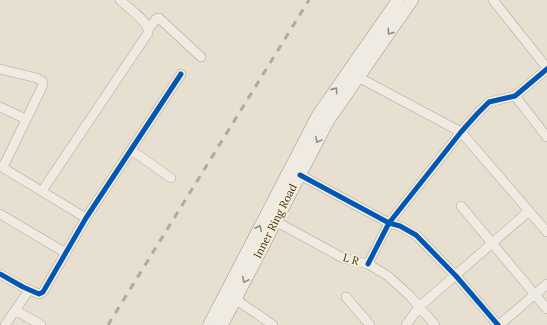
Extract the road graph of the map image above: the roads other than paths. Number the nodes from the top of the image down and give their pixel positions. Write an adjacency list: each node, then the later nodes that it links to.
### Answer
1 (120, 0): 5 (street)
2 (398, 0): 43 (main road, Inner Ring Road, one-way to 2)
3 (412, 0): 10 (main road, Inner Ring Road, one-way to 10)
4 (493, 0): 8 (street)
5 (148, 30): 6 (street); 20 (street)
6 (201, 57)
7 (0, 69): 13 (street)
8 (547, 69): 11 (street)
9 (181, 74): 16 (street)
10 (358, 77): 14 (street); 18 (main road, Inner Ring Road, one-way to 18)
11 (515, 96): 14 (street); 15 (street)
12 (0, 107): 13 (street)
13 (26, 119): 17 (street)
14 (461, 132): 22 (street); 26 (street)
15 (547, 137)
16 (131, 150): 19 (street); 24 (street)
17 (1, 166): 20 (street)
18 (300, 175): 25 (main road, Inner Ring Road); 26 (street)
19 (171, 178)
20 (42, 191): 24 (street)
21 (461, 206): 28 (street)
22 (529, 211): 27 (street); 28 (street)
23 (0, 214): 29 (street)
24 (86, 218): 29 (street)
25 (275, 222): 30 (street, L R); 37 (main road, Inner Ring Road, one-way to 37)
26 (389, 223): 30 (street); 32 (street)
27 (547, 232)
28 (492, 244): 32 (street); 35 (street)
29 (66, 253): 34 (street)
30 (368, 264): 38 (street, L R)
31 (0, 274): 34 (street)
32 (456, 276): 38 (street); 49 (street)
33 (547, 284): 35 (street)
34 (29, 290): 40 (street)
35 (535, 295): 39 (street); 49 (street)
36 (346, 297): 46 (street)
37 (235, 299): 44 (main road, Inner Ring Road); 45 (street)
38 (420, 308): 47 (street); 48 (street, L R)
39 (547, 309)
40 (15, 310): 41 (street); 42 (street)
41 (5, 325)
42 (41, 325)
43 (209, 325)
44 (222, 325)
45 (273, 325)
46 (370, 325)
47 (406, 325)
48 (435, 325)
49 (498, 325)

